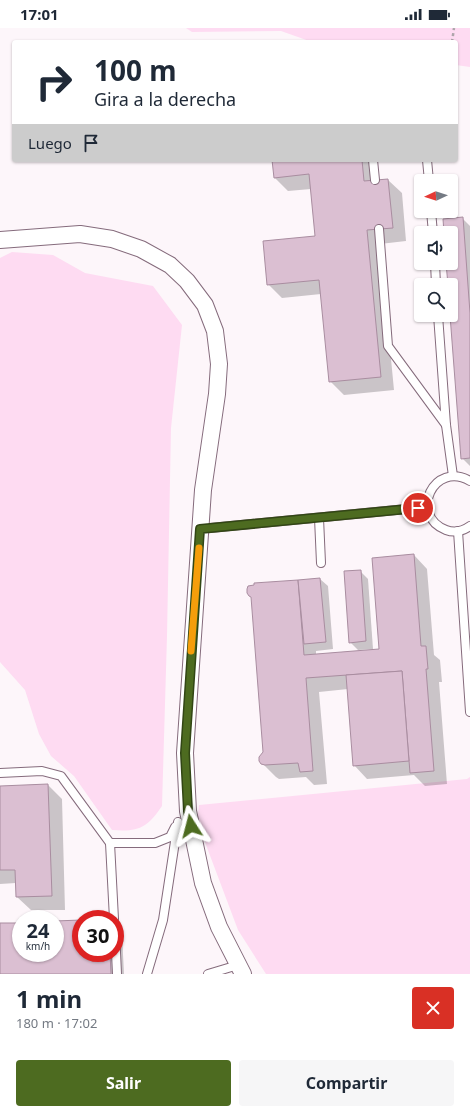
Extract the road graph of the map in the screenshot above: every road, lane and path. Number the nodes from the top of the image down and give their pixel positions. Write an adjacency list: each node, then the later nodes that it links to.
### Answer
1 (454, 28): 2 (path)
2 (452, 40)
3 (373, 162): 6 (lane)
4 (427, 162): 5 (lane)
5 (428, 174)
6 (375, 180)
7 (379, 229): 10 (lane)
8 (0, 240): 16 (street)
9 (439, 322): 10 (lane)
10 (446, 425): 11 (lane)
11 (452, 476): 12 (lane); 13 (lane)
12 (470, 481)
13 (428, 507): 14 (lane); 17 (lane)
14 (319, 518): 16 (lane); 18 (lane)
15 (470, 526): 17 (lane)
16 (200, 529): 21 (street)
17 (458, 531): 19 (lane)
18 (321, 563)
19 (470, 712)
20 (0, 773): 22 (lane)
21 (183, 817): 22 (lane); 25 (street); 27 (lane)
22 (110, 843): 23 (lane)
23 (114, 910)
24 (116, 962): 26 (lane)
25 (241, 969): 28 (lane)
26 (117, 974)
27 (147, 974)
28 (208, 974)

